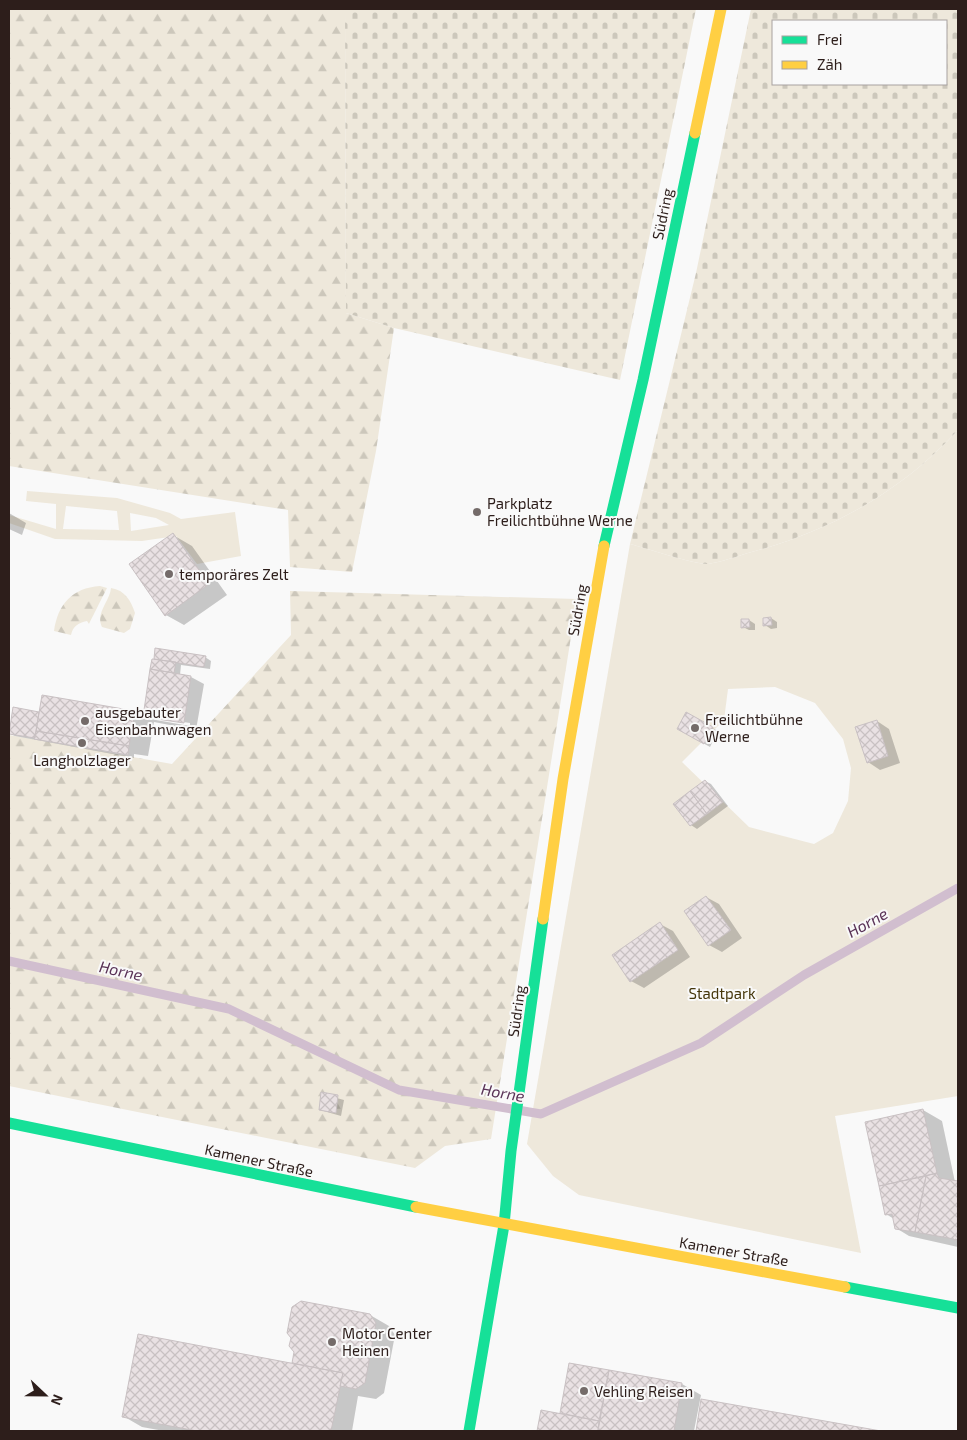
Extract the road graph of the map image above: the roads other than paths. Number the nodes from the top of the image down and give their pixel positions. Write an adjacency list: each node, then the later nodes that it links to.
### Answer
1 (721, 9): 3 (street, Südring)
2 (9, 1123): 3 (street, Kamener Straße)
3 (504, 1225): 4 (street, Kamener Straße); 5 (street)
4 (958, 1308)
5 (469, 1431)

